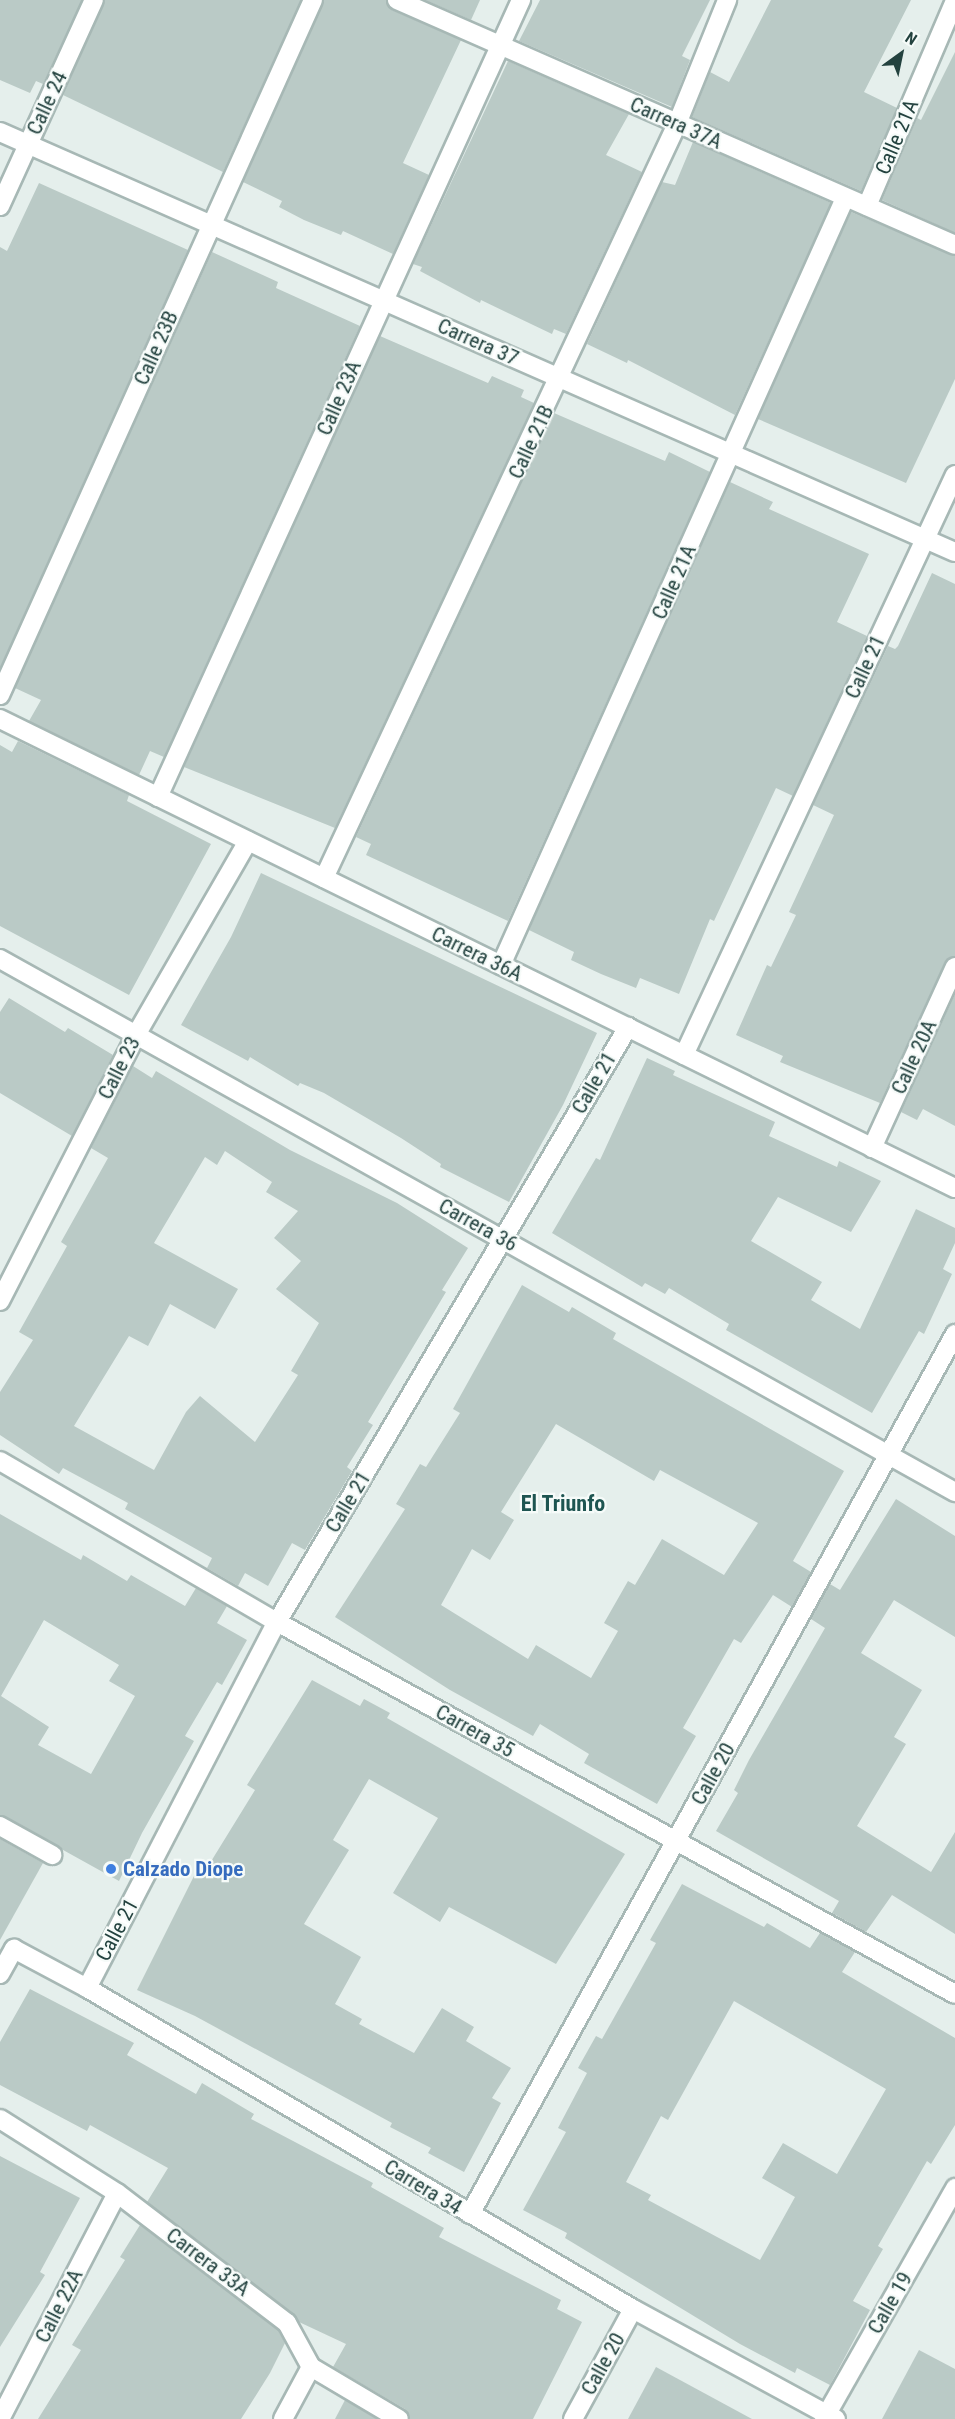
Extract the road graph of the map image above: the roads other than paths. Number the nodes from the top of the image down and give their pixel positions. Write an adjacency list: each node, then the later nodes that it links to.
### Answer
1 (94, 0): 10 (street, Calle 24)
2 (313, 0): 14 (street, Calle 23B)
3 (396, 0): 7 (street, Carrera 37A)
4 (521, 0): 7 (street, Calle 23A)
5 (726, 0): 8 (street, Calle 21B)
6 (955, 1): 13 (street, Calle 21A)
7 (500, 46): 8 (street, Carrera 37A); 16 (street, Calle 23A)
8 (678, 124): 11 (street, Carrera 37A); 17 (street, Calle 21B)
9 (0, 132): 10 (street, Carrera 37)
10 (28, 144): 12 (street, Calle 24); 14 (street, Carrera 37)
11 (845, 198): 13 (street, Carrera 37A); 18 (street, Calle 21A)
12 (0, 206)
13 (867, 206): 15 (street, Carrera 37A)
14 (211, 225): 16 (street, Carrera 37); 22 (street, Calle 23B)
15 (955, 245)
16 (383, 301): 17 (street, Carrera 37); 24 (street, Calle 23A)
17 (561, 378): 18 (street, Carrera 37); 26 (street, Calle 21B)
18 (731, 454): 20 (street, Carrera 37); 28 (street, Calle 21A)
19 (955, 476): 20 (street, Calle 21)
20 (925, 539): 21 (street, Carrera 37); 32 (street, Calle 21)
21 (955, 552)
22 (0, 695)
23 (0, 719): 24 (street, Carrera 36A)
24 (158, 797): 25 (street, Carrera 36A)
25 (248, 841): 26 (street, Carrera 36A); 31 (street, Calle 23)
26 (324, 878): 28 (street, Carrera 36A)
27 (0, 959): 31 (street, Carrera 36)
28 (501, 965): 30 (street, Carrera 36A)
29 (955, 967): 33 (street, Calle 20A)
30 (628, 1027): 32 (street, Carrera 36A); 35 (street, Calle 21)
31 (136, 1035): 35 (street, Carrera 36); 36 (street, Calle 23)
32 (684, 1055): 33 (street, Carrera 36A)
33 (872, 1148): 34 (street, Carrera 36A)
34 (955, 1188)
35 (503, 1239): 38 (street, Carrera 36); 41 (street, Calle 21)
36 (0, 1300)
37 (955, 1334): 38 (street, Calle 20)
38 (891, 1456): 40 (street, Carrera 36); 43 (street, Calle 20)
39 (0, 1461): 41 (street, Carrera 35)
40 (955, 1492)
41 (277, 1622): 43 (street, Carrera 35); 46 (street, Calle 21)
42 (0, 1826): 44 (street)
43 (675, 1841): 47 (street, Carrera 35); 51 (street, Calle 20)
44 (52, 1856)
45 (0, 1974): 46 (street, Carrera 34)
46 (87, 1988): 51 (street, Carrera 34)
47 (955, 1994)
48 (0, 2119): 50 (street, Carrera 33A)
49 (955, 2188): 54 (street, Calle 19)
50 (117, 2193): 53 (street, Carrera 33A); 55 (street, Calle 22A)
51 (470, 2214): 52 (street, Carrera 34)
52 (633, 2309): 54 (street, Carrera 34); 58 (street, Calle 20)
53 (311, 2367): 56 (street); 57 (street)
54 (829, 2417)
55 (0, 2419)
56 (283, 2419)
57 (399, 2419)
58 (573, 2419)

